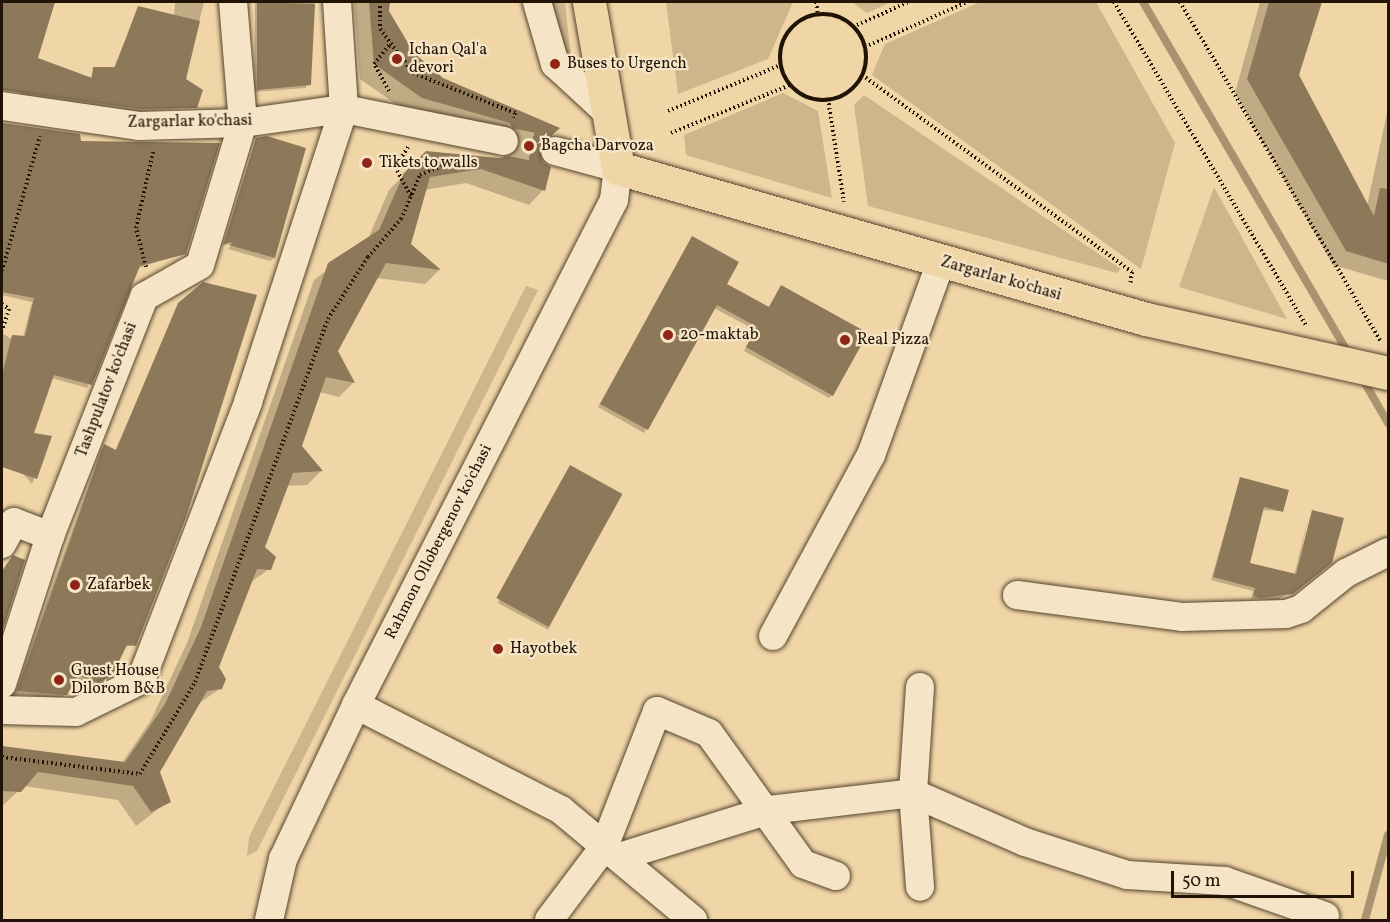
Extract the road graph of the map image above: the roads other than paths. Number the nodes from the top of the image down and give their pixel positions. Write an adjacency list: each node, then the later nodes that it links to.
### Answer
1 (233, 2): 8 (street)
2 (337, 2): 6 (street)
3 (537, 2): 7 (street)
4 (589, 2): 7 (main road)
5 (2, 106): 8 (street, Zargarlar ko'chasi)
6 (344, 109): 8 (street, Zargarlar ko'chasi); 9 (street, Zargarlar ko'chasi); 22 (street)
7 (604, 109): 11 (main road)
8 (243, 123): 14 (street, Tashpulatov ko'chasi)
9 (504, 141)
10 (555, 150): 11 (street)
11 (618, 168): 12 (main road, Zargarlar ko'chasi); 21 (street, Rahmon Ollobergenov ko'chasi)
12 (940, 262): 13 (main road, Zargarlar ko'chasi); 18 (street)
13 (1389, 373)
14 (50, 536): 15 (street); 19 (street, Tashpulatov ko'chasi)
15 (2, 544)
16 (1389, 552): 17 (street)
17 (1017, 595)
18 (773, 636)
19 (2, 684)
20 (920, 687): 23 (street)
21 (356, 705): 25 (street); 29 (street, Rahmon Ollobergenov ko'chasi)
22 (2, 710)
23 (914, 793): 24 (street); 27 (street); 28 (street)
24 (769, 810): 25 (street); 25 (street); 26 (street)
25 (612, 852): 30 (street); 31 (street)
26 (837, 876)
27 (920, 887)
28 (1325, 916)
29 (269, 921)
30 (549, 921)
31 (693, 921)

